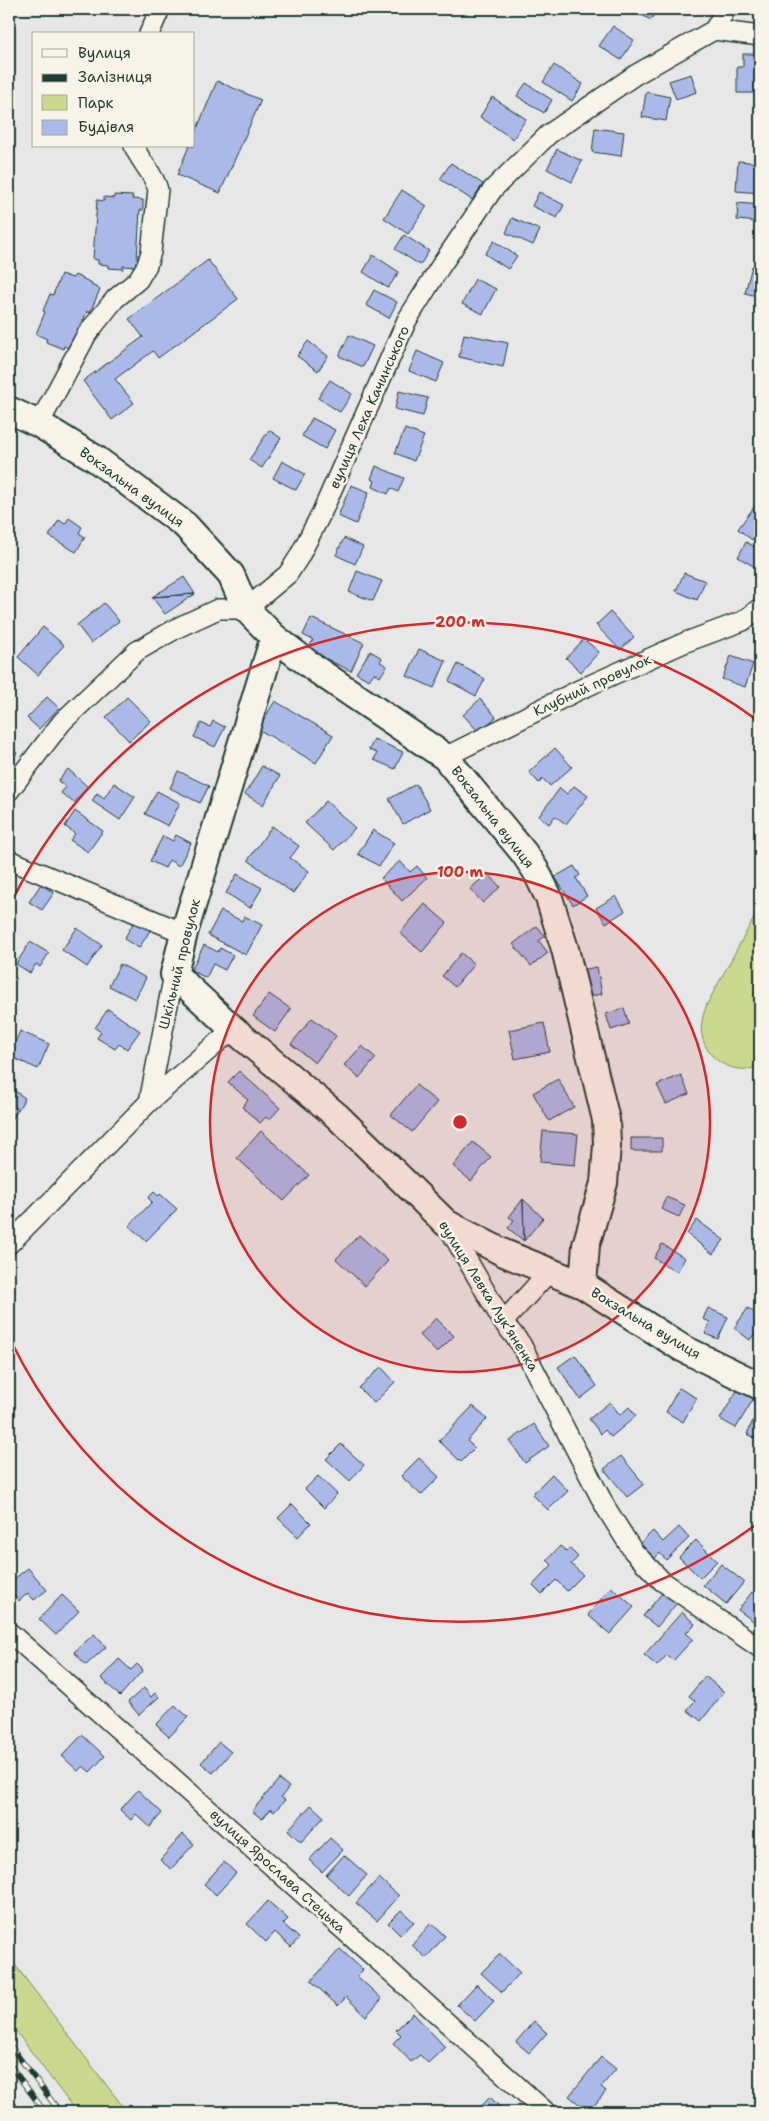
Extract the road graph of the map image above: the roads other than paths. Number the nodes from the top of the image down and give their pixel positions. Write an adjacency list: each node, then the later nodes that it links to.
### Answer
1 (160, 9): 4 (street)
2 (726, 9): 3 (street)
3 (714, 30): 5 (street); 10 (street, вулиця Леха Качинського)
4 (150, 32)
5 (760, 36)
6 (135, 148): 8 (street)
7 (9, 410): 8 (street, Вокзальна вулиця)
8 (39, 424): 10 (street, Вокзальна вулиця)
9 (760, 608): 11 (street, Клубний провулок)
10 (246, 609): 12 (street, Вокзальна вулиця); 14 (street)
11 (752, 624): 13 (street, Клубний провулок)
12 (274, 637): 13 (street, Вокзальна вулиця); 16 (street, Шкільний провулок)
13 (445, 757): 23 (street, Вокзальна вулиця)
14 (9, 791)
15 (9, 860): 16 (street)
16 (184, 933): 17 (street, Шкільний провулок)
17 (174, 974): 18 (street, вулиця Левка Лукʼяненка); 19 (street, Шкільний провулок)
18 (233, 1029): 19 (street); 20 (street, вулиця Левка Лукʼяненка)
19 (148, 1102): 21 (street)
20 (446, 1223): 22 (street); 24 (street, вулиця Левка Лукʼяненка)
21 (9, 1244)
22 (550, 1271): 23 (street); 24 (street)
23 (583, 1285): 25 (street, Вокзальна вулиця)
24 (503, 1322): 27 (street, вулиця Левка Лукʼяненка)
25 (760, 1386)
26 (9, 1632): 28 (street, вулиця Ярослава Стецька)
27 (760, 1648)
28 (546, 2112)

